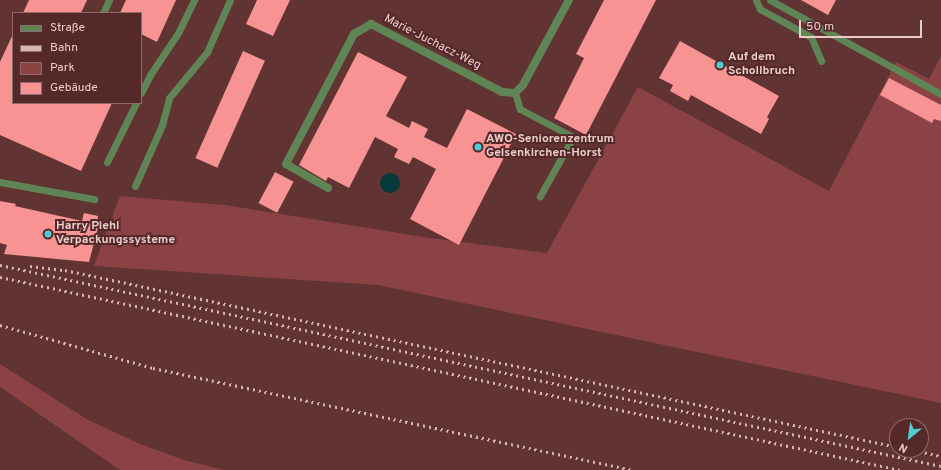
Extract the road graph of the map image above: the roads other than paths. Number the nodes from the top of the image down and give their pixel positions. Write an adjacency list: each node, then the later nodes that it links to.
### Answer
1 (109, 0): 7 (lane)
2 (194, 0): 9 (lane)
3 (230, 0): 15 (lane)
4 (569, 0): 10 (street)
5 (756, 0): 8 (lane)
6 (770, 0): 11 (lane)
7 (103, 12)
8 (821, 61)
9 (142, 91)
10 (515, 93): 16 (street, Marie-Juchacz-Weg); 17 (lane)
11 (941, 94)
12 (136, 104): 13 (lane)
13 (107, 162)
14 (0, 182): 18 (lane)
15 (135, 186)
16 (328, 188)
17 (540, 196)
18 (94, 199)

